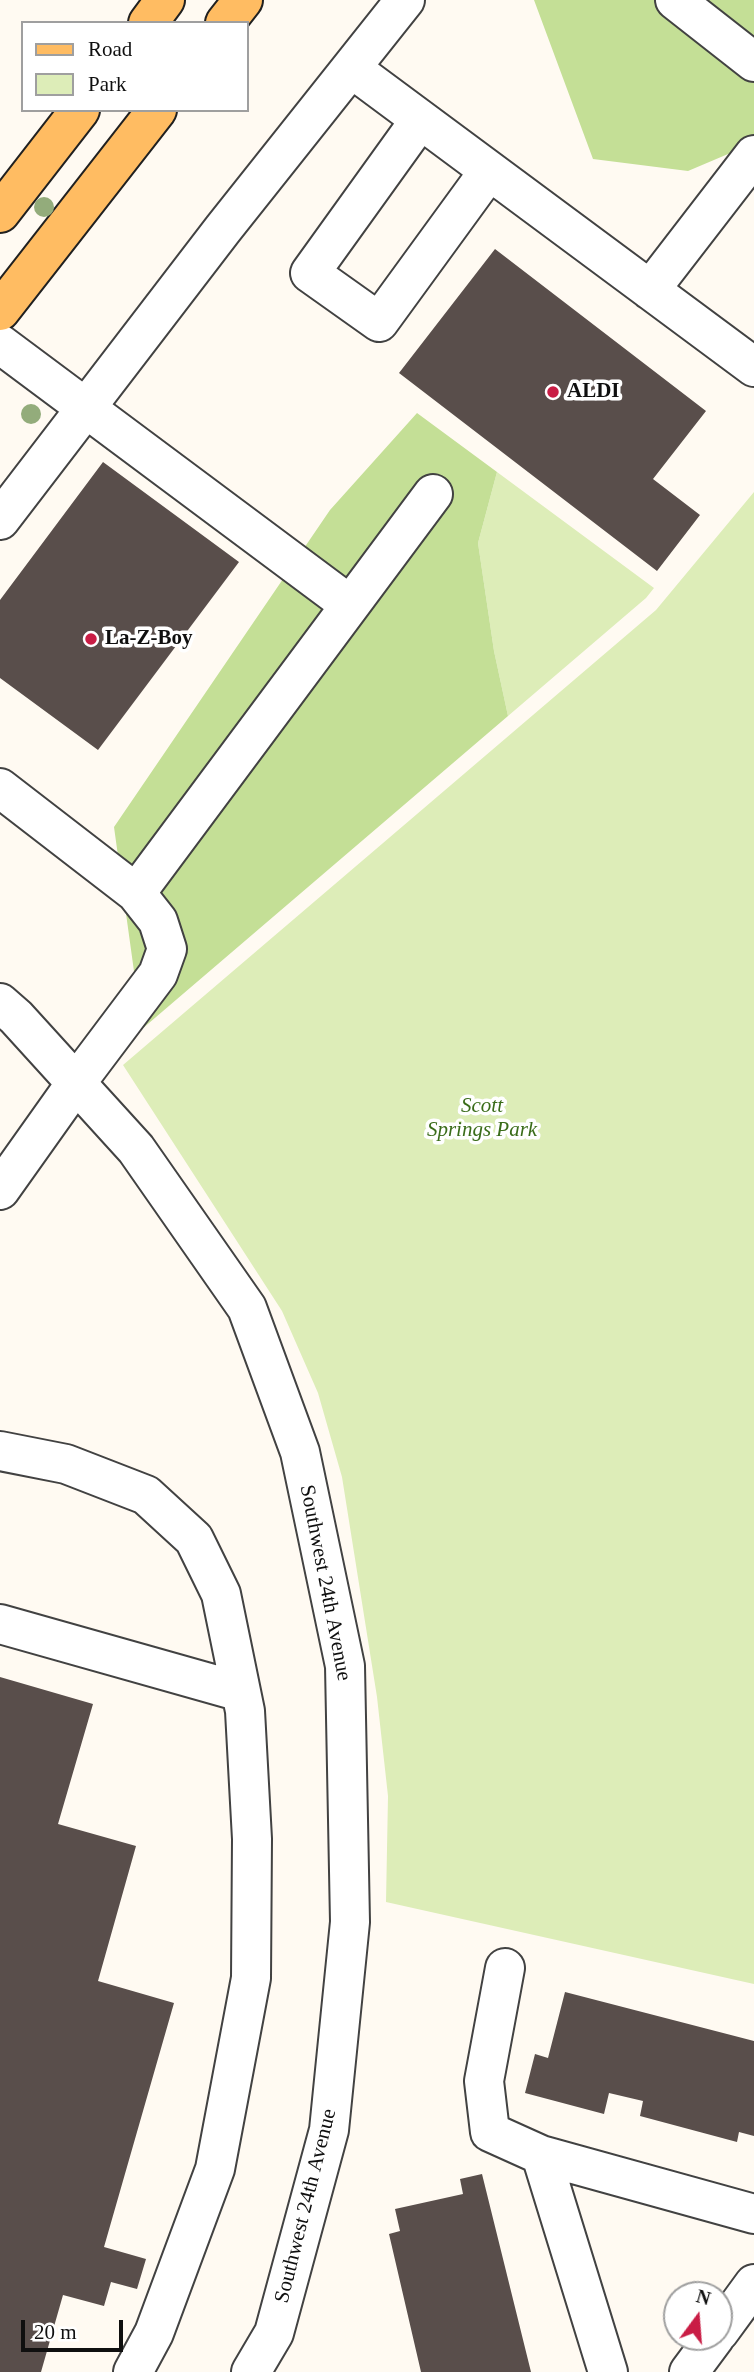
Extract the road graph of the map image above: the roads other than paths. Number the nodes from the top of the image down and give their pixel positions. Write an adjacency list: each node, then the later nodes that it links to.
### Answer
1 (165, 0): 5 (main road)
2 (243, 0): 6 (main road)
3 (405, 0): 8 (street)
4 (675, 0): 7 (street)
5 (149, 21)
6 (227, 21)
7 (754, 62)
8 (351, 68): 11 (street); 19 (street)
9 (78, 112): 14 (main road)
10 (155, 112): 16 (main road)
11 (421, 120): 13 (street); 13 (street)
12 (754, 155): 15 (street)
13 (489, 171): 15 (street)
14 (0, 213)
15 (650, 290): 18 (street)
16 (0, 311)
17 (0, 344): 19 (street)
18 (754, 367)
19 (86, 408): 21 (street); 22 (street)
20 (433, 494): 22 (street)
21 (0, 520)
22 (350, 605): 24 (street)
23 (0, 788): 24 (street)
24 (136, 893): 26 (street)
25 (0, 1003): 26 (street, Southwest 24th Avenue)
26 (76, 1083): 27 (street); 38 (street, Southwest 24th Avenue)
27 (0, 1190)
28 (0, 1451): 30 (street)
29 (0, 1624): 30 (street)
30 (241, 1692): 37 (street)
31 (505, 1968): 32 (street)
32 (541, 2155): 33 (street); 39 (street)
33 (754, 2214)
34 (754, 2284): 35 (street)
35 (733, 2313)
36 (705, 2351): 40 (street)
37 (133, 2372)
38 (251, 2372)
39 (608, 2372)
40 (689, 2372)

